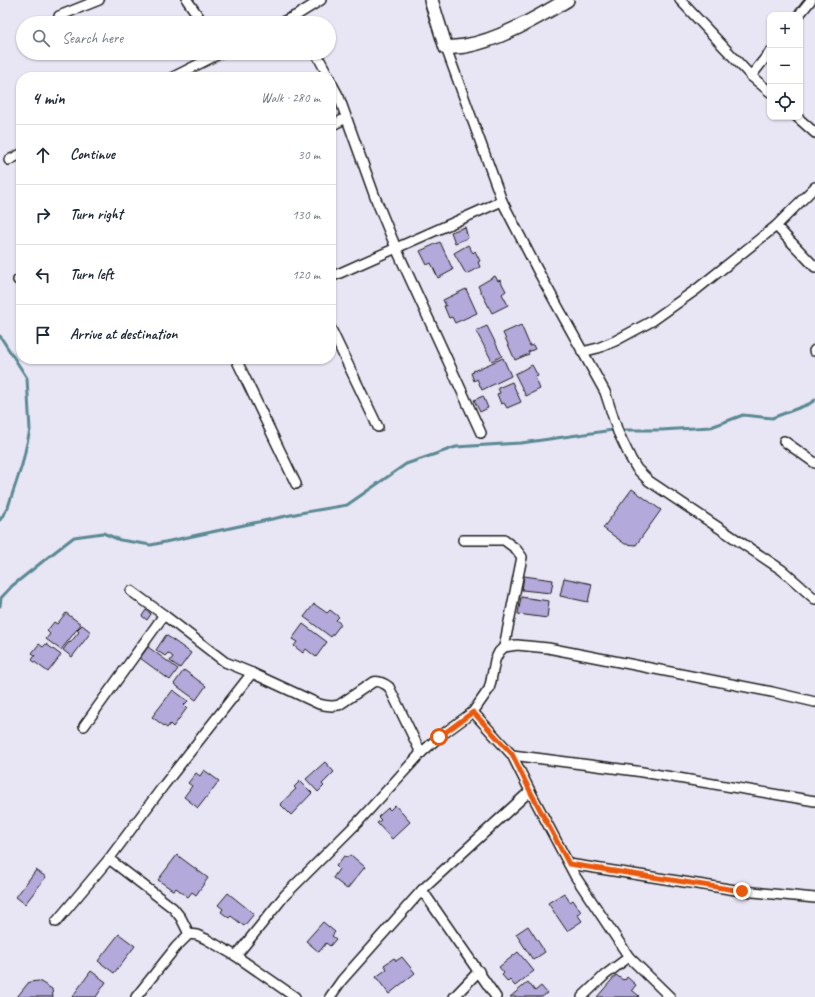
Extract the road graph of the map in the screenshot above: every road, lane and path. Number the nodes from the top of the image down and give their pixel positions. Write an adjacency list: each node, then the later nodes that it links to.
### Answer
1 (99, 0): 9 (street)
2 (187, 0): 10 (street)
3 (321, 0): 11 (street)
4 (431, 0): 12 (street)
5 (567, 0): 12 (street)
6 (680, 0): 18 (street)
7 (811, 0): 8 (street)
8 (801, 12)
9 (59, 16)
10 (198, 16)
11 (302, 16)
12 (446, 48): 28 (street)
13 (767, 56): 18 (street)
14 (207, 60): 16 (street)
15 (320, 60): 17 (street)
16 (184, 72)
17 (326, 72)
18 (751, 76): 19 (street)
19 (767, 89)
20 (336, 91): 21 (street)
21 (346, 118): 23 (street); 30 (street)
22 (800, 120): 24 (street)
23 (336, 123)
24 (815, 133)
25 (16, 156): 26 (street)
26 (9, 160)
27 (815, 187): 29 (street)
28 (502, 201): 30 (street); 34 (street)
29 (776, 226): 31 (street); 34 (street)
30 (396, 248): 32 (street); 37 (street)
31 (815, 267)
32 (336, 275)
33 (336, 339): 36 (street)
34 (582, 352): 43 (street)
35 (238, 364): 40 (street)
36 (378, 427)
37 (481, 433)
38 (784, 442): 39 (street)
39 (815, 463)
40 (296, 484)
41 (463, 540): 45 (street)
42 (131, 591): 44 (street)
43 (815, 599)
44 (164, 615): 46 (street); 49 (street)
45 (504, 647): 47 (street); 48 (street)
46 (252, 673): 50 (street); 54 (street)
47 (815, 702)
48 (473, 712): 50 (street); 51 (street)
49 (84, 726)
50 (421, 753): 60 (street)
51 (512, 754): 52 (street); 53 (street)
52 (530, 791): 55 (street); 56 (street)
53 (815, 801)
54 (109, 858): 58 (street); 59 (street)
55 (569, 864): 57 (street); 61 (street)
56 (422, 890): 62 (street); 65 (street)
57 (815, 898)
58 (56, 922)
59 (189, 934): 60 (street); 63 (street)
60 (236, 956): 64 (street)
61 (629, 957): 68 (street); 69 (street)
62 (479, 972): 66 (street); 67 (street)
63 (137, 997)
64 (295, 997)
65 (330, 997)
66 (454, 997)
67 (496, 997)
68 (582, 997)
69 (670, 997)

